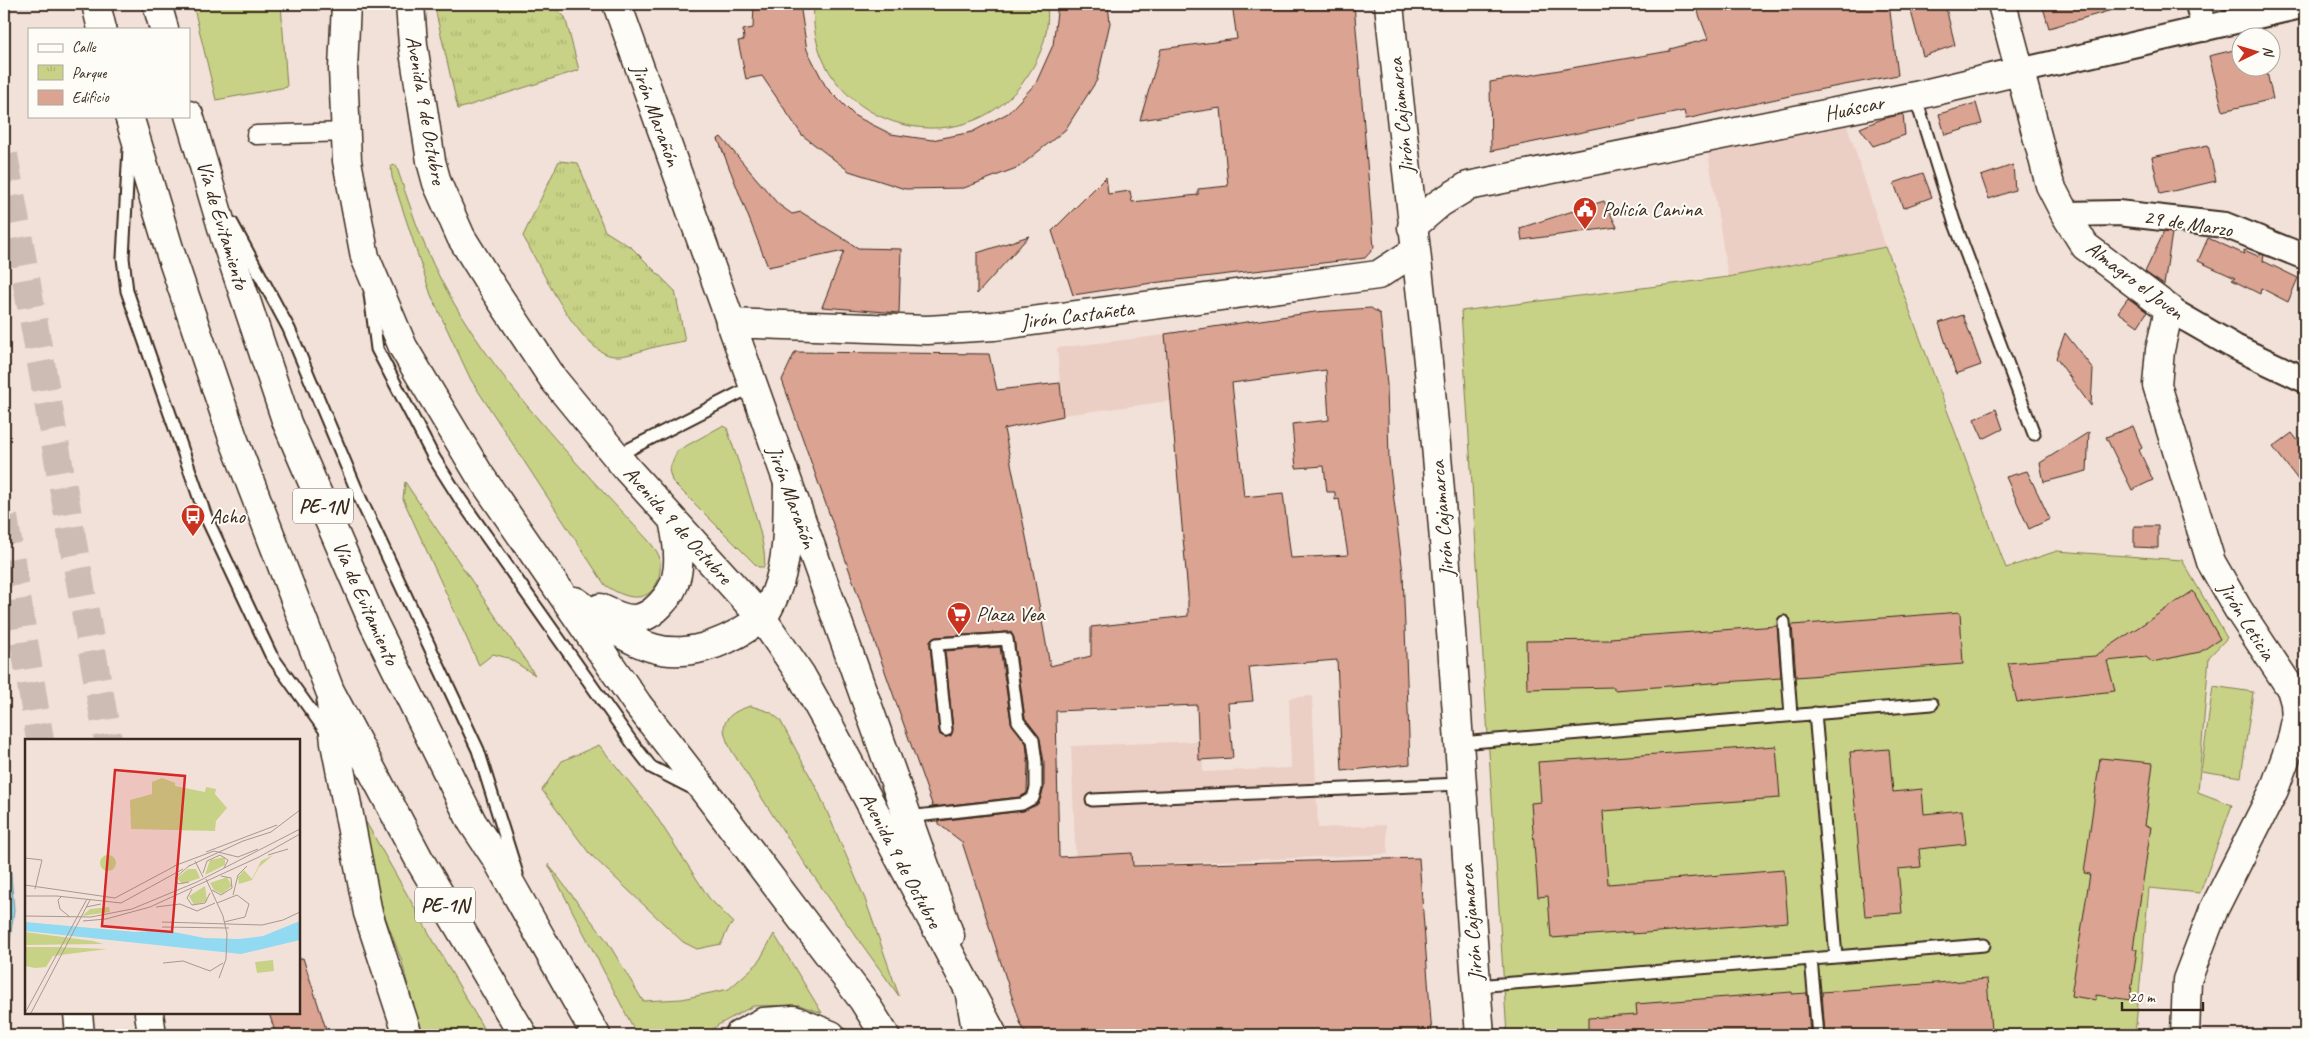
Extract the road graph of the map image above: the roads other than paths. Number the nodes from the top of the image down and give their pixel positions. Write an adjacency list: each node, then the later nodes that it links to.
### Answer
1 (96, 4): 11 (main road)
2 (157, 4): 12 (main road)
3 (330, 4): 14 (main road)
4 (346, 4): 14 (main road)
5 (410, 4): 31 (main road, Avenida 9 de Octubre)
6 (617, 4): 27 (main road, Jirón Marañón)
7 (1389, 4): 23 (main road, Jirón Cajamarca)
8 (2002, 4): 15 (main road, Almagro el Joven)
9 (2198, 4): 13 (street)
10 (2305, 5): 13 (street, Huáscar)
11 (102, 28)
12 (164, 28)
13 (2204, 29): 15 (street, Huáscar)
14 (343, 69): 19 (main road)
15 (2020, 71): 16 (main road, Huáscar); 22 (main road, Almagro el Joven)
16 (1914, 96): 23 (main road, Huáscar); 30 (lane)
17 (190, 118): 21 (main road, Vía de Evitamiento / PE-1N)
18 (130, 119): 37 (main road, PE-1N); 42 (lane)
19 (346, 132): 20 (street); 24 (main road)
20 (256, 135)
21 (207, 177): 49 (lane); 49 (main road, Vía de Evitamiento / PE-1N)
22 (2065, 214): 25 (street, 29 de Marzo); 26 (main road, Almagro el Joven)
23 (1413, 239): 27 (main road, Jirón Castañeta); 43 (main road, Jirón Cajamarca)
24 (365, 258): 34 (main road); 46 (lane)
25 (2305, 258)
26 (2169, 309): 28 (street, Almagro el Joven); 69 (main road, Jirón Leticia)
27 (730, 323): 29 (main road, Jirón Marañón)
28 (2305, 380)
29 (753, 386): 31 (lane); 32 (main road, Jirón Marañón)
30 (2034, 434)
31 (616, 456): 33 (main road, Avenida 9 de Octubre)
32 (788, 485): 35 (main road); 48 (main road, Jirón Marañón)
33 (674, 520): 34 (main road); 35 (main road, Avenida 9 de Octubre)
34 (558, 588): 35 (main road); 46 (main road)
35 (762, 618): 54 (main road, Avenida 9 de Octubre)
36 (1784, 622): 40 (lane)
37 (330, 691): 42 (main road); 44 (main road, PE-1N)
38 (1932, 704): 39 (lane)
39 (1815, 713): 40 (lane); 51 (lane)
40 (1792, 715): 43 (lane)
41 (946, 730): 48 (lane)
42 (335, 743): 44 (lane); 59 (main road)
43 (1458, 743): 45 (main road, Jirón Cajamarca)
44 (373, 771): 60 (main road, PE-1N)
45 (1460, 784): 47 (lane); 53 (main road, Jirón Cajamarca)
46 (710, 798): 64 (main road)
47 (1092, 800)
48 (908, 817): 54 (main road, Jirón Marañón)
49 (533, 923): 61 (main road, Vía de Evitamiento / PE-1N)
50 (1984, 944): 51 (lane)
51 (1836, 957): 52 (lane)
52 (1811, 959): 53 (lane); 68 (lane)
53 (1476, 986): 67 (main road, Jirón Cajamarca)
54 (968, 989): 65 (main road); 66 (main road, Avenida 9 de Octubre)
55 (78, 1014): 57 (main road)
56 (150, 1014): 58 (main road)
57 (80, 1035)
58 (152, 1035)
59 (408, 1035)
60 (523, 1035)
61 (596, 1035)
62 (739, 1035): 63 (main road)
63 (831, 1035)
64 (885, 1035)
65 (976, 1035)
66 (993, 1035)
67 (1480, 1035)
68 (1818, 1035)
69 (2185, 1035)

